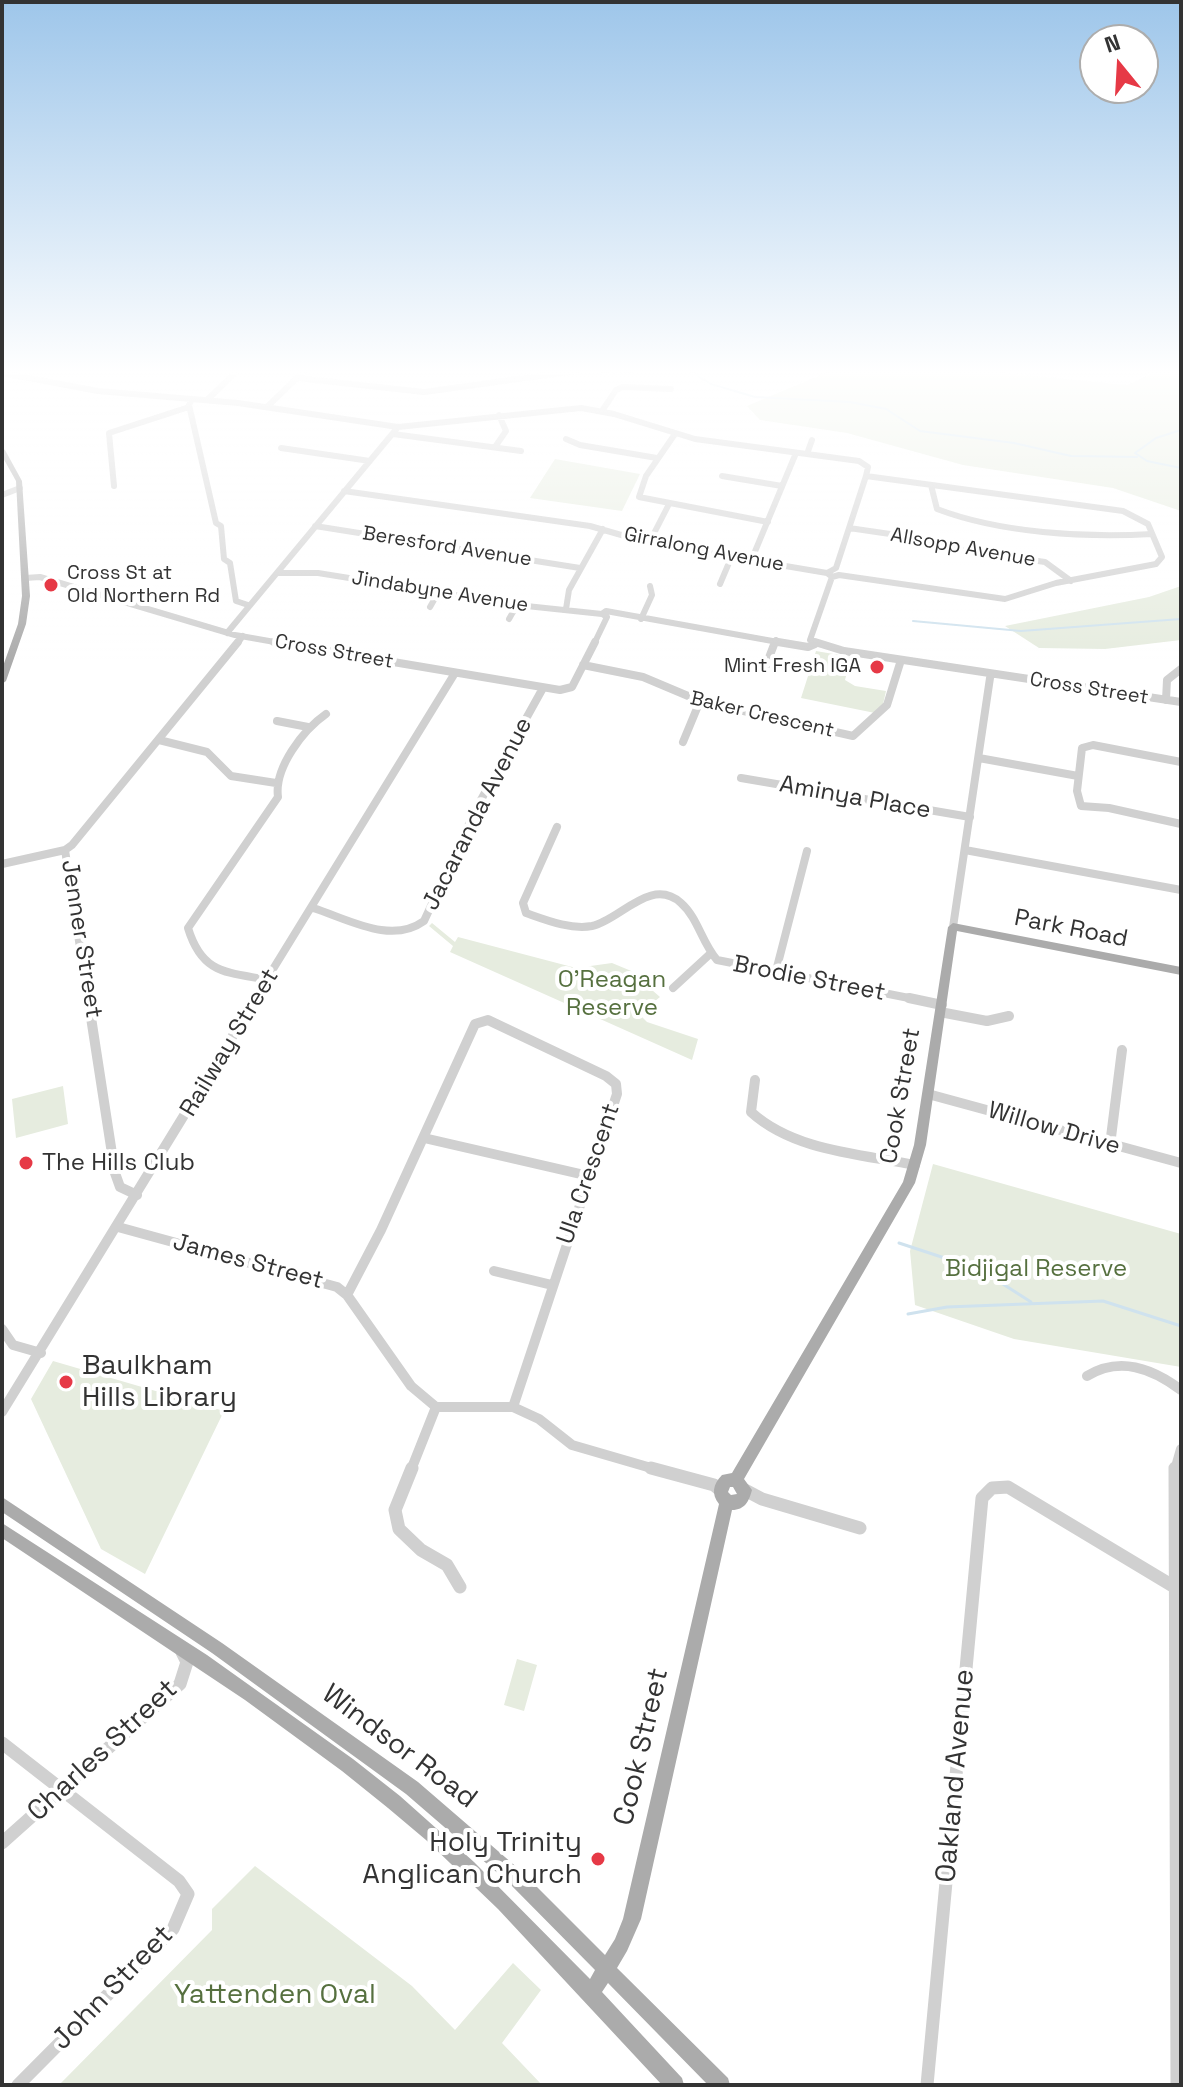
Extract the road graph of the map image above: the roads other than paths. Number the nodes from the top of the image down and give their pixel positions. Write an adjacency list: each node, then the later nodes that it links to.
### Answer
1 (15, 468): 13 (main road)
2 (112, 468): 11 (street)
3 (204, 468): 33 (street)
4 (364, 468): 14 (street)
5 (652, 468): 16 (street)
6 (789, 468): 12 (street)
7 (868, 468): 9 (street)
8 (722, 476): 12 (street)
9 (866, 476): 10 (street); 19 (street)
10 (931, 485): 21 (street); 21 (street)
11 (114, 486)
12 (782, 486): 17 (street)
13 (20, 488): 15 (street); 28 (main road)
14 (344, 491): 18 (street); 20 (street, Girralong Avenue)
15 (2, 495)
16 (668, 506): 17 (street); 22 (street)
17 (768, 522): 24 (street)
18 (315, 526): 25 (street, Beresford Avenue); 26 (street)
19 (849, 528): 27 (street); 29 (street, Allsopp Avenue)
20 (603, 529): 22 (street, Girralong Avenue); 25 (street)
21 (1152, 534): 29 (street, Girralong Avenue)
22 (649, 543): 23 (street, Girralong Avenue)
23 (731, 558): 24 (street, Girralong Avenue); 30 (street)
24 (751, 561): 27 (street, Girralong Avenue)
25 (580, 568): 36 (street)
26 (277, 573): 32 (street, Jindabyne Avenue); 33 (street)
27 (833, 574): 29 (street, Girralong Avenue); 43 (street)
28 (25, 578): 40 (street, Cross Street); 49 (main road)
29 (1071, 581)
30 (720, 584)
31 (650, 586): 39 (street)
32 (438, 593): 34 (street, Jindabyne Avenue); 35 (street)
33 (248, 605): 40 (street)
34 (517, 605): 36 (street, Jindabyne Avenue); 38 (street)
35 (430, 607)
36 (566, 609): 37 (street, Jindabyne Avenue)
37 (607, 615): 39 (street, Cross Street); 45 (street, Cross Street)
38 (509, 619)
39 (641, 619): 42 (street, Cross Street)
40 (227, 633): 41 (street, Cross Street)
41 (243, 636): 48 (street, Cross Street); 58 (street, Jenner Street)
42 (776, 640): 43 (street, Cross Street); 46 (street)
43 (809, 643): 44 (street, Cross Street)
44 (901, 660): 50 (street, Cross Street); 53 (street, Baker Crescent)
45 (583, 665): 51 (street, Cross Street); 53 (street, Baker Crescent)
46 (765, 668)
47 (1181, 669): 52 (street)
48 (455, 673): 51 (street, Cross Street); 73 (street, Railway Street)
49 (3, 675)
50 (991, 675): 52 (street, Cross Street); 60 (street, Cook Street)
51 (543, 688): 73 (street, Jacaranda Avenue)
52 (1166, 700): 54 (street, Cross Street)
53 (700, 701): 59 (street)
54 (1181, 702)
55 (326, 714): 57 (street)
56 (277, 721): 57 (street)
57 (308, 727): 64 (street)
58 (159, 740): 64 (street); 68 (street, Jenner Street)
59 (683, 742)
60 (979, 758): 62 (street); 65 (street, Cook Street)
61 (1181, 762): 62 (street)
62 (1078, 776): 66 (street)
63 (741, 778): 65 (street, Aminya Place)
64 (276, 783): 78 (street)
65 (970, 817): 69 (street, Cook Street)
66 (1181, 824)
67 (557, 827): 75 (street, Brodie Street)
68 (65, 850): 71 (street); 90 (street, Jenner Street)
69 (965, 850): 72 (street); 74 (street, Cook Street)
70 (807, 851): 76 (street)
71 (2, 864)
72 (1181, 890)
73 (313, 908): 78 (street, Railway Street)
74 (953, 927): 77 (main road, Park Road); 80 (main road, Cook Street)
75 (710, 954): 76 (street, Brodie Street); 79 (street)
76 (776, 971): 80 (street, Brodie Street)
77 (1181, 971)
78 (268, 980): 90 (street, Railway Street)
79 (673, 988)
80 (941, 1008): 81 (street, Brodie Street); 84 (main road, Cook Street)
81 (1009, 1016)
82 (1122, 1050): 86 (street)
83 (755, 1080): 88 (street)
84 (928, 1094): 86 (street, Willow Drive); 88 (main road, Cook Street)
85 (424, 1138): 89 (street); 89 (street, Ula Crescent); 94 (street, Ula Crescent)
86 (1110, 1145): 87 (street, Willow Drive)
87 (1181, 1163)
88 (915, 1165): 103 (main road, Cook Street)
89 (589, 1176): 93 (street, Ula Crescent)
90 (137, 1195): 91 (street, Railway Street)
91 (118, 1227): 94 (street, James Street); 96 (street, Railway Street)
92 (494, 1271): 93 (street)
93 (552, 1285): 100 (street, Ula Crescent)
94 (347, 1295): 99 (street, James Street)
95 (2, 1329): 96 (street)
96 (41, 1353): 101 (street, Railway Street)
97 (1087, 1376): 98 (street)
98 (1181, 1390)
99 (436, 1407): 100 (street); 108 (street)
100 (513, 1407): 104 (street)
101 (2, 1412)
102 (1181, 1449): 109 (street)
103 (741, 1485): 104 (main road); 104 (main road); 106 (street)
104 (724, 1496): 114 (main road, Cook Street)
105 (2, 1504): 114 (main road, Windsor Road)
106 (860, 1528)
107 (2, 1530): 110 (main road, Windsor Road)
108 (460, 1587)
109 (1178, 1589): 119 (street, Oakland Avenue); 120 (street)
110 (182, 1650): 112 (street, Charles Street); 115 (main road, Windsor Road)
111 (2, 1743): 112 (street, John Street)
112 (66, 1792): 113 (street, Charles Street); 116 (street, John Street)
113 (2, 1843)
114 (607, 1969): 115 (main road, Cook Street); 118 (main road, Windsor Road)
115 (590, 1995): 117 (main road, Windsor Road)
116 (18, 2085)
117 (675, 2085)
118 (721, 2085)
119 (927, 2085)
120 (1177, 2085)

